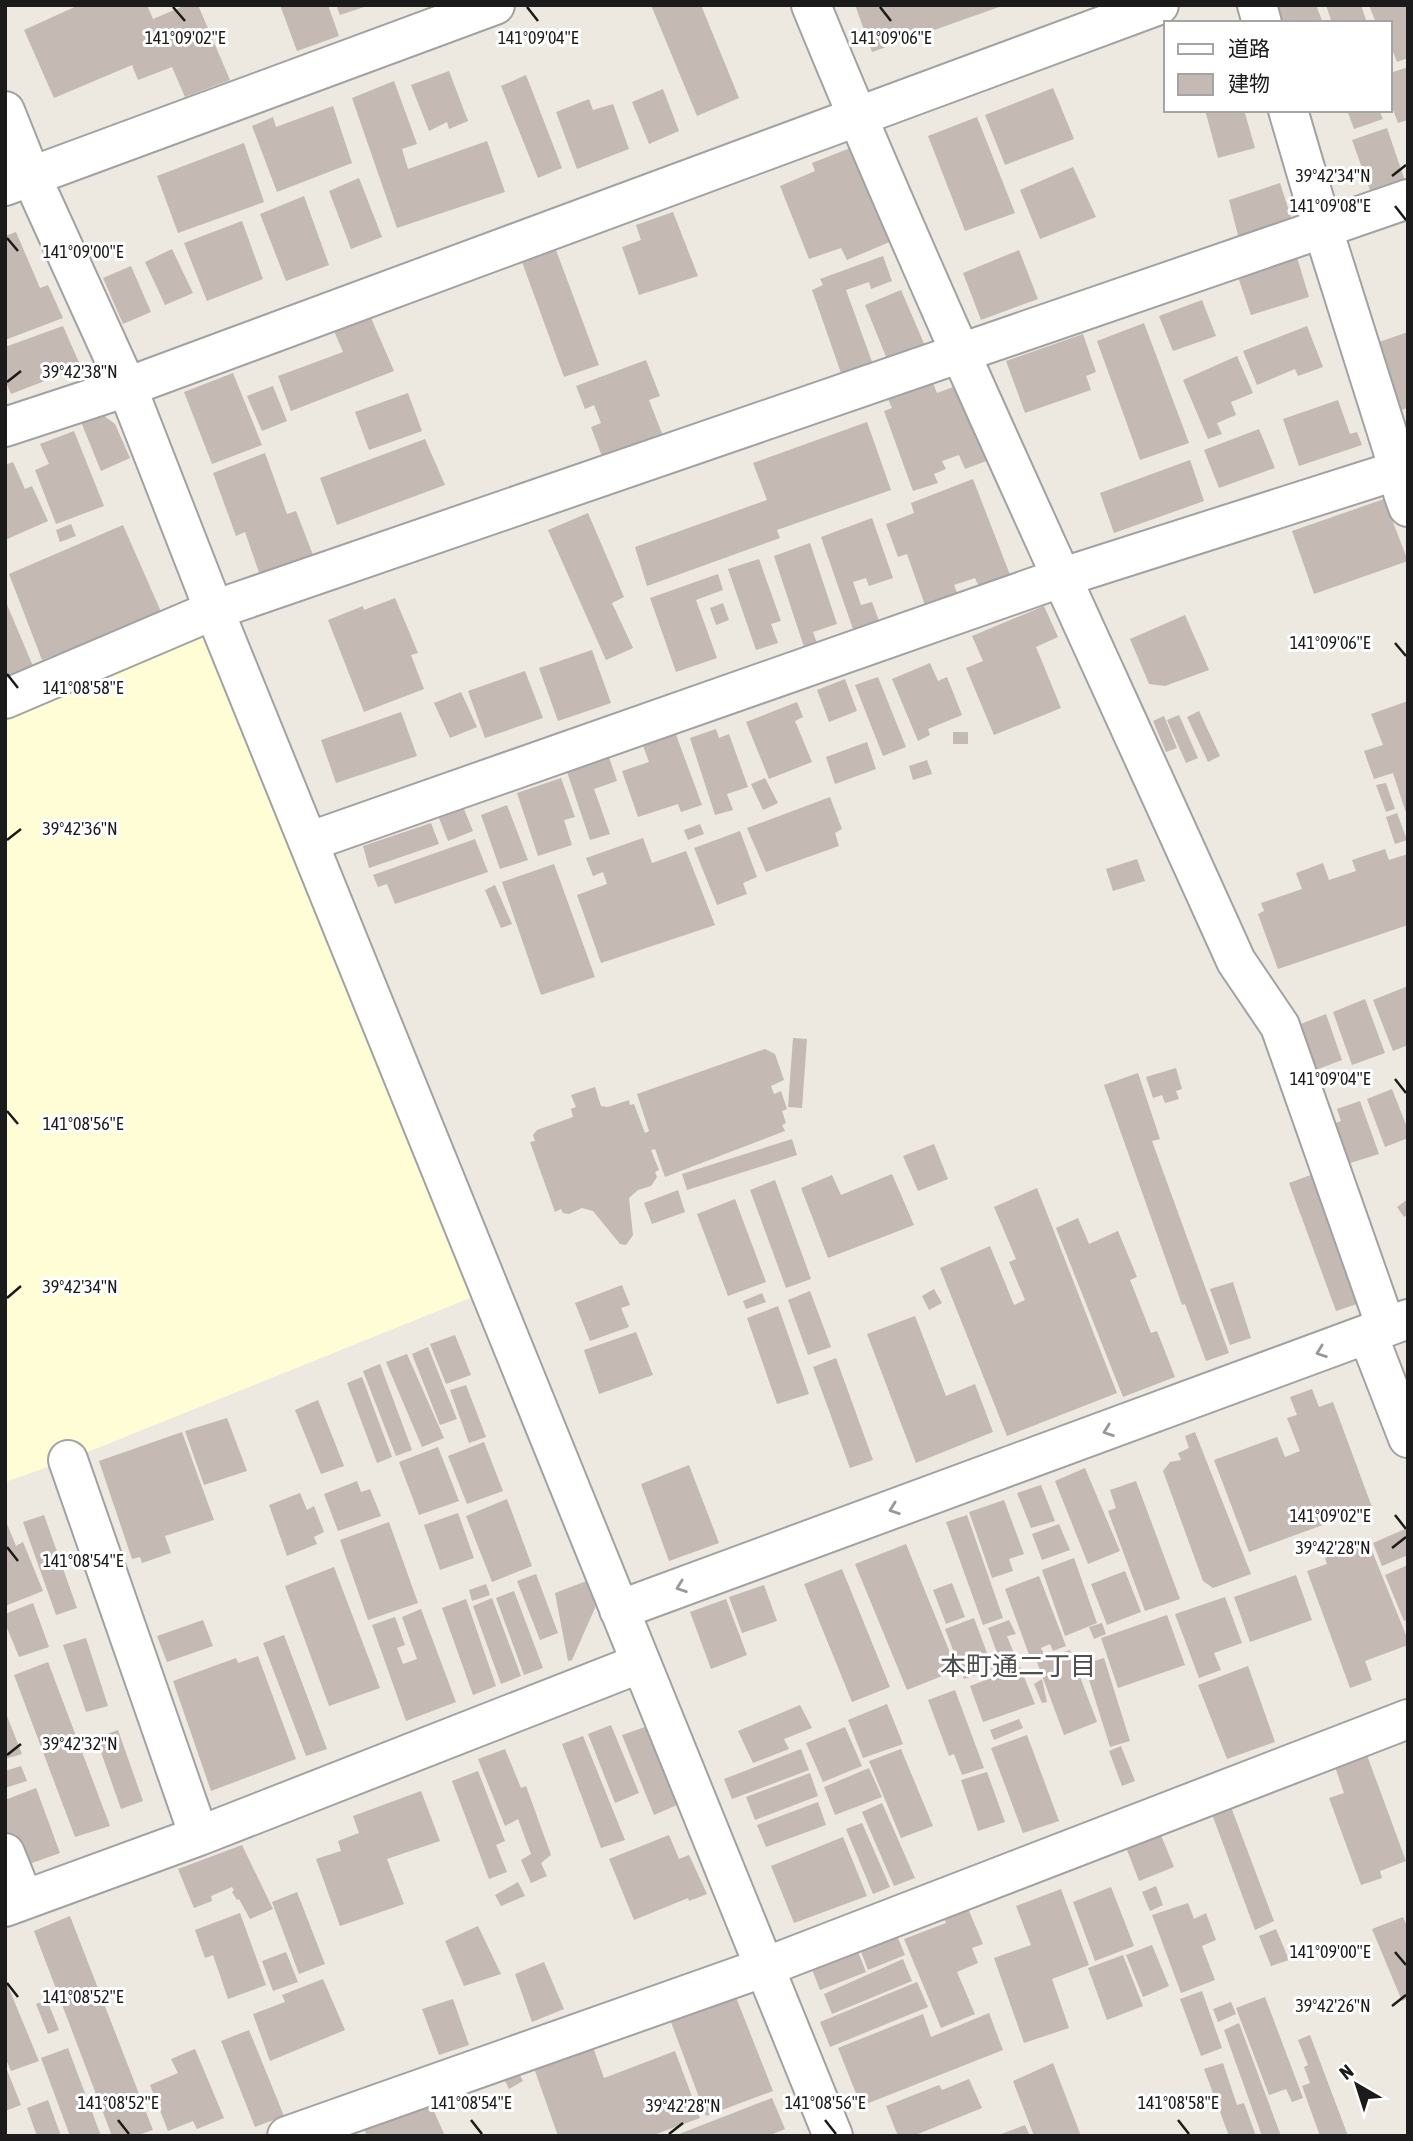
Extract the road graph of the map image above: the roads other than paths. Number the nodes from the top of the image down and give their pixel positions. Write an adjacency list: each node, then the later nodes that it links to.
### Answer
1 (495, 5): 7 (street)
2 (811, 5): 6 (street)
3 (1159, 5): 6 (street)
4 (5, 111): 7 (street)
5 (1289, 112): 9 (street)
6 (856, 116): 10 (street); 11 (street)
7 (18, 181): 11 (street)
8 (1408, 199): 9 (street)
9 (1322, 226): 10 (street); 13 (street)
10 (961, 352): 15 (street); 16 (street)
11 (127, 387): 12 (street); 16 (street)
12 (5, 427)
13 (1404, 469): 14 (street); 15 (street)
14 (1408, 508)
15 (1063, 577): 18 (street); 19 (street)
16 (214, 610): 17 (street); 18 (street)
17 (5, 699)
18 (308, 842): 22 (street)
19 (1387, 1327): 20 (street); 22 (street, one-way to 22)
20 (1408, 1438)
21 (68, 1460): 25 (street)
22 (619, 1610): 23 (street)
23 (640, 1663): 25 (street); 28 (street)
24 (1408, 1719): 28 (street)
25 (199, 1836): 27 (street)
26 (5, 1853): 27 (street)
27 (15, 1904)
28 (765, 1967): 29 (street); 30 (street)
29 (287, 2136)
30 (834, 2136)

